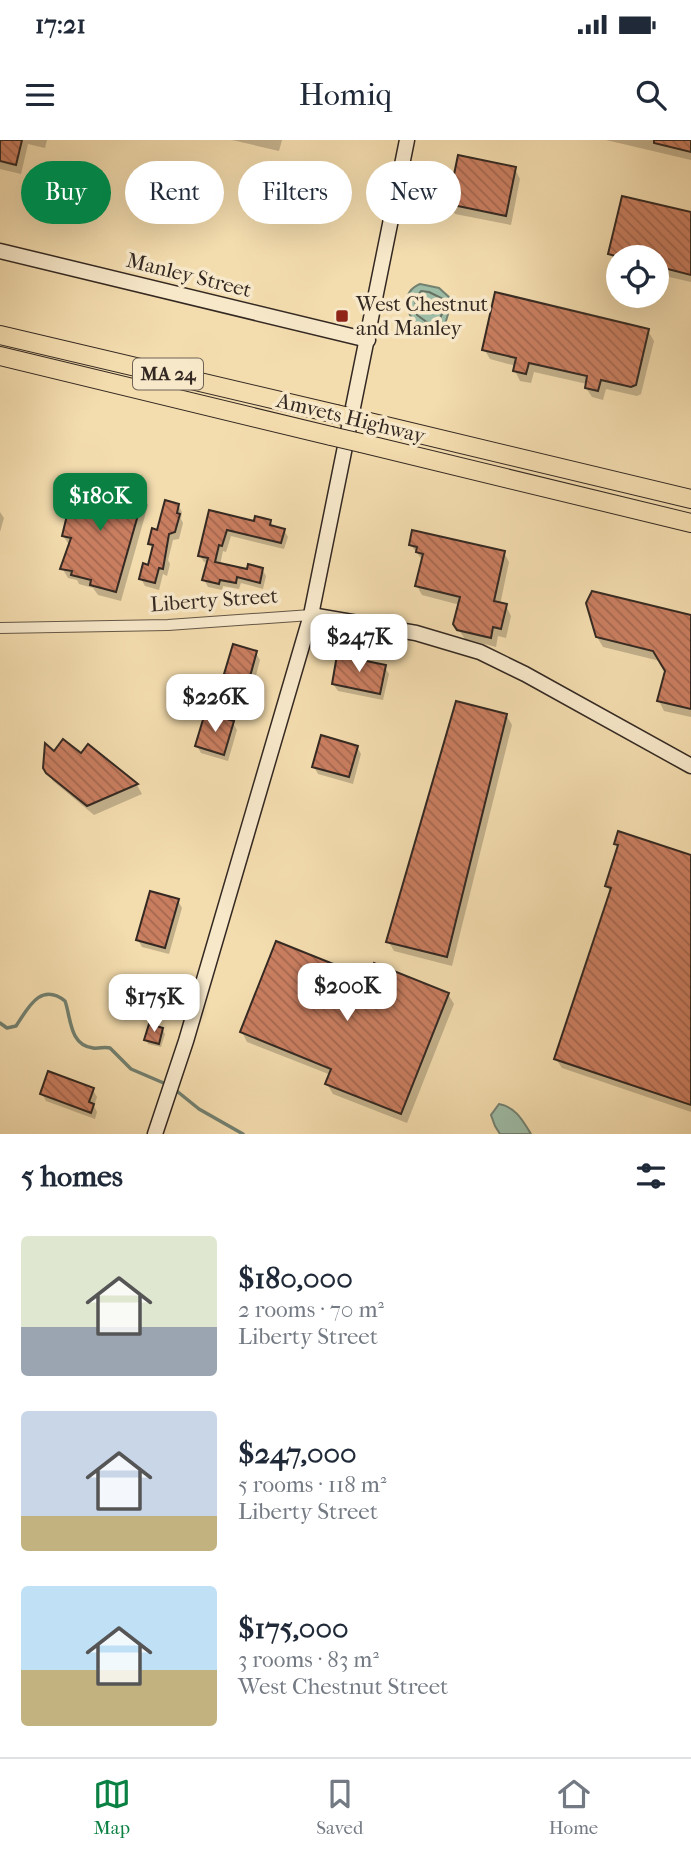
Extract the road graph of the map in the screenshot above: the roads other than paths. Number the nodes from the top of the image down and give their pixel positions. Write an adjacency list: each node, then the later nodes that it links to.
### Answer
1 (407, 140): 4 (main road)
2 (0, 251): 4 (main road, Manley Street)
3 (0, 335): 6 (highway, Amvets Highway / MA 24, bridge)
4 (368, 340): 8 (main road)
5 (0, 356): 7 (highway, Amvets Highway / MA 24, bridge)
6 (691, 499)
7 (691, 523)
8 (311, 615): 9 (street, Liberty Street); 10 (main road, Liberty Street); 11 (main road)
9 (0, 628)
10 (691, 766)
11 (155, 1134)

